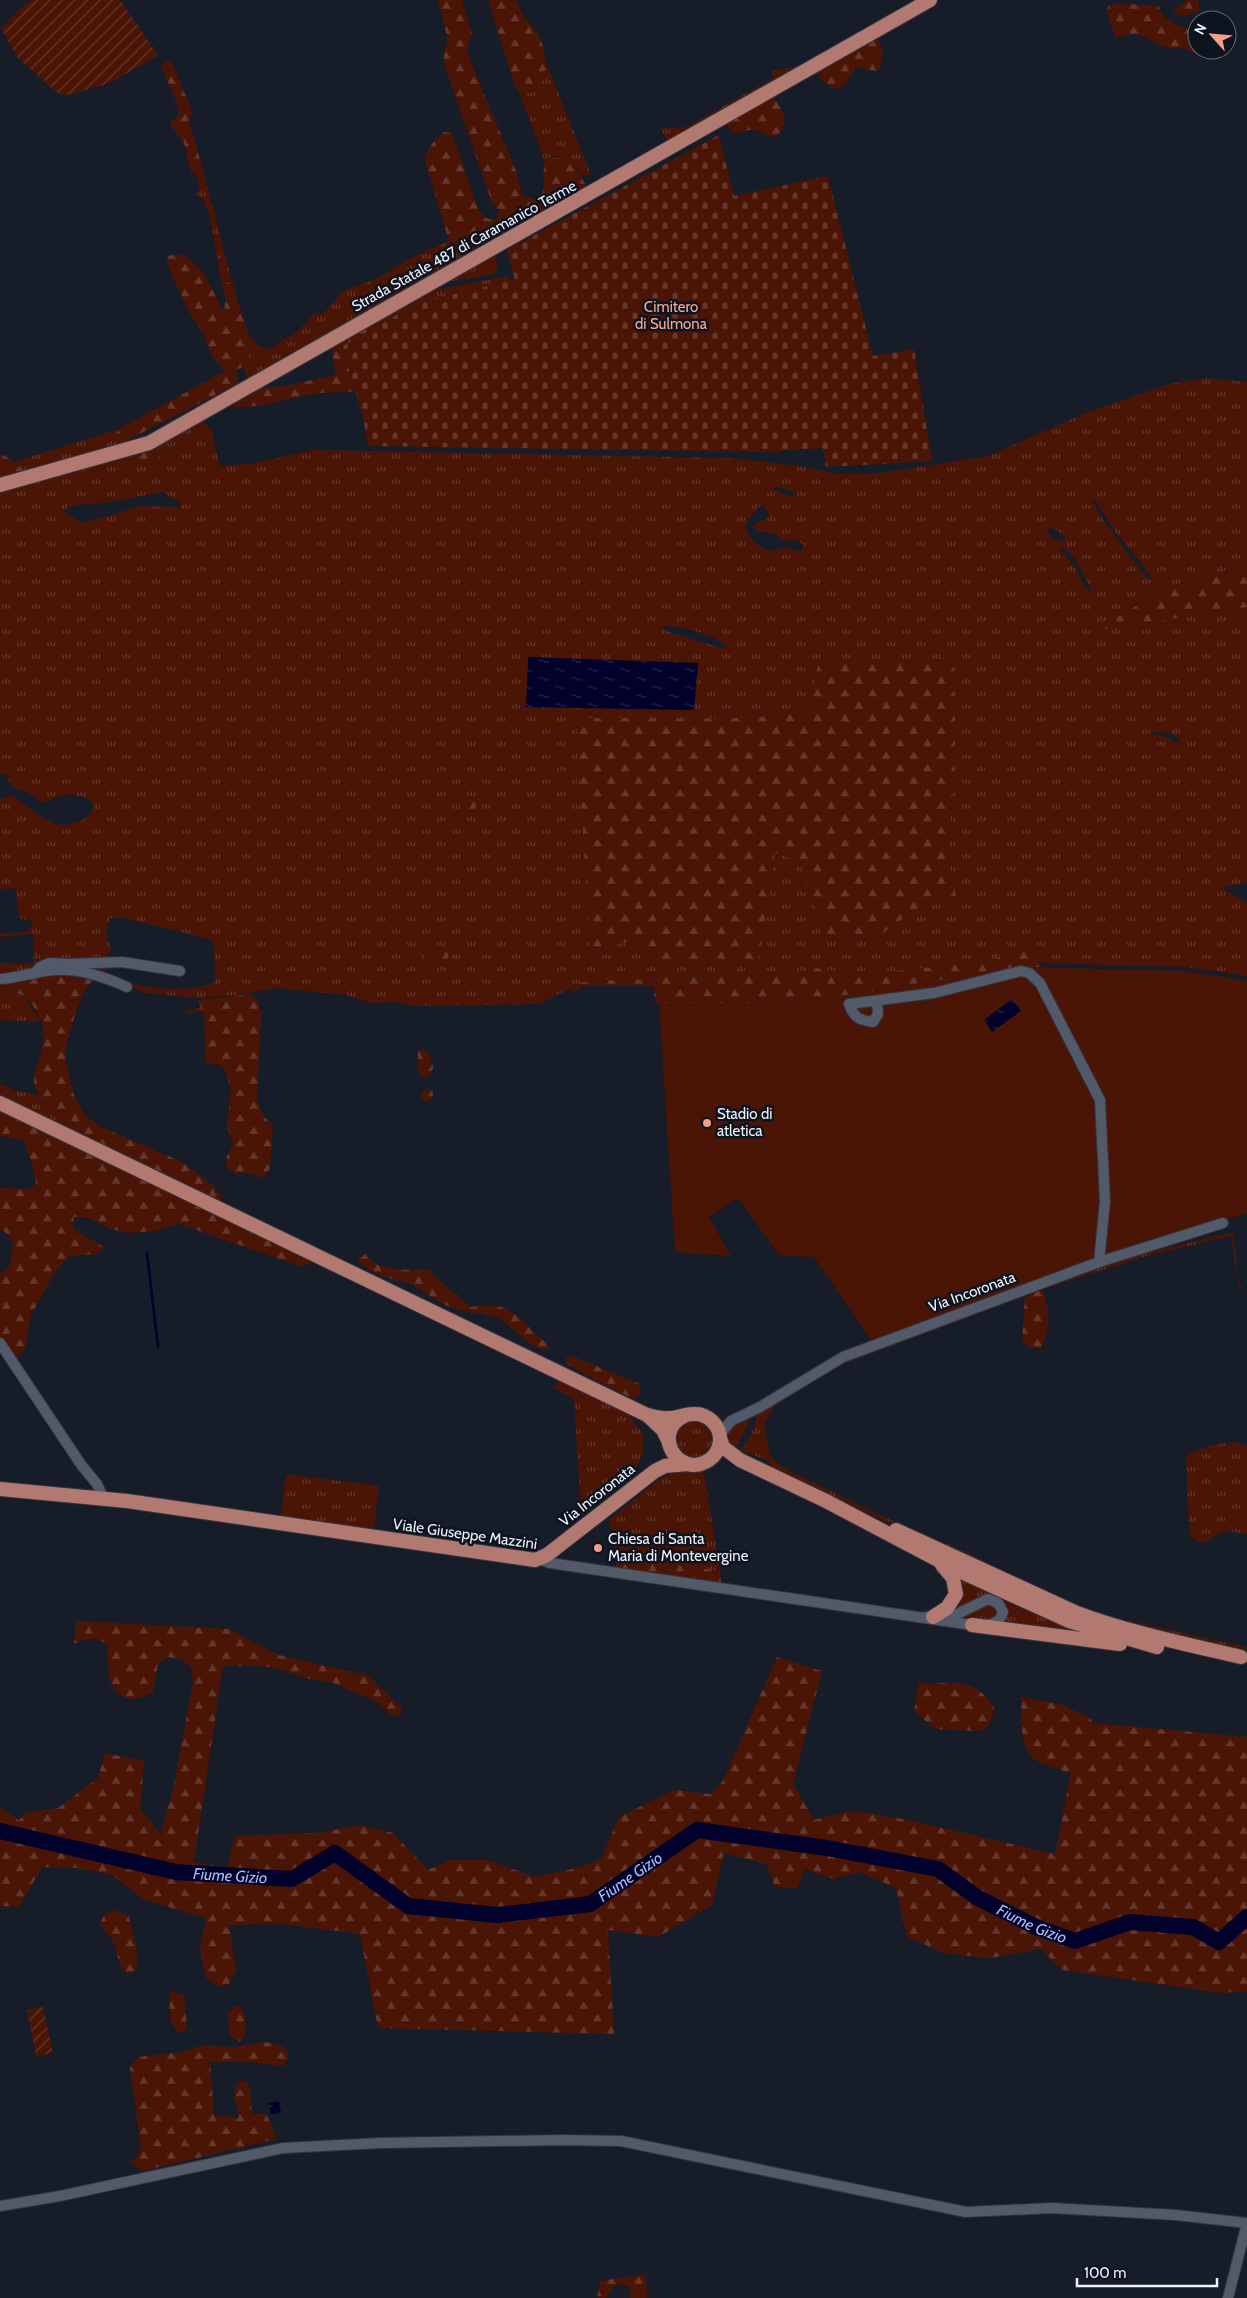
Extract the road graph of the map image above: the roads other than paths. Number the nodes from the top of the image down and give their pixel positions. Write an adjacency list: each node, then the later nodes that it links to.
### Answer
1 (930, 0): 2 (main road, Strada Statale 487 di Caramanico Terme)
2 (0, 485)
3 (180, 971): 4 (street)
4 (34, 974): 5 (street); 6 (street)
5 (0, 979)
6 (127, 987)
7 (878, 1001): 10 (street)
8 (0, 1103): 12 (main road)
9 (1223, 1223): 10 (street, Via Incoronata)
10 (1098, 1262): 13 (street, Via Incoronata)
11 (0, 1343): 23 (street)
12 (646, 1415): 14 (main road); 17 (main road)
13 (742, 1415): 15 (street, Via Incoronata); 16 (street, Via Incoronata)
14 (684, 1416): 15 (main road); 17 (main road)
15 (709, 1418): 16 (main road)
16 (720, 1436): 18 (main road); 19 (main road)
17 (669, 1444): 20 (main road); 21 (main road, Via Incoronata)
18 (709, 1460): 19 (main road); 20 (main road)
19 (740, 1460): 24 (main road)
20 (688, 1464): 21 (main road, Via Incoronata)
21 (655, 1470): 25 (main road, Via Incoronata)
22 (0, 1489): 23 (main road, Viale Giuseppe Mazzini)
23 (104, 1499): 26 (main road, Viale Giuseppe Mazzini)
24 (826, 1502): 27 (main road); 32 (main road)
25 (559, 1546): 26 (main road, Via Incoronata); 28 (street, Via Incoronata)
26 (540, 1559): 28 (street, Viale Giuseppe Mazzini)
27 (938, 1561): 29 (main road); 31 (main road)
28 (571, 1566): 29 (street, Viale Giuseppe Mazzini)
29 (929, 1617): 30 (street, Viale Giuseppe Mazzini); 30 (street, Viale Giuseppe Mazzini)
30 (972, 1625): 31 (main road)
31 (1157, 1648): 32 (main road)
32 (1244, 1657)
33 (0, 2206): 34 (street)
34 (1247, 2223): 35 (street)
35 (1228, 2298)

